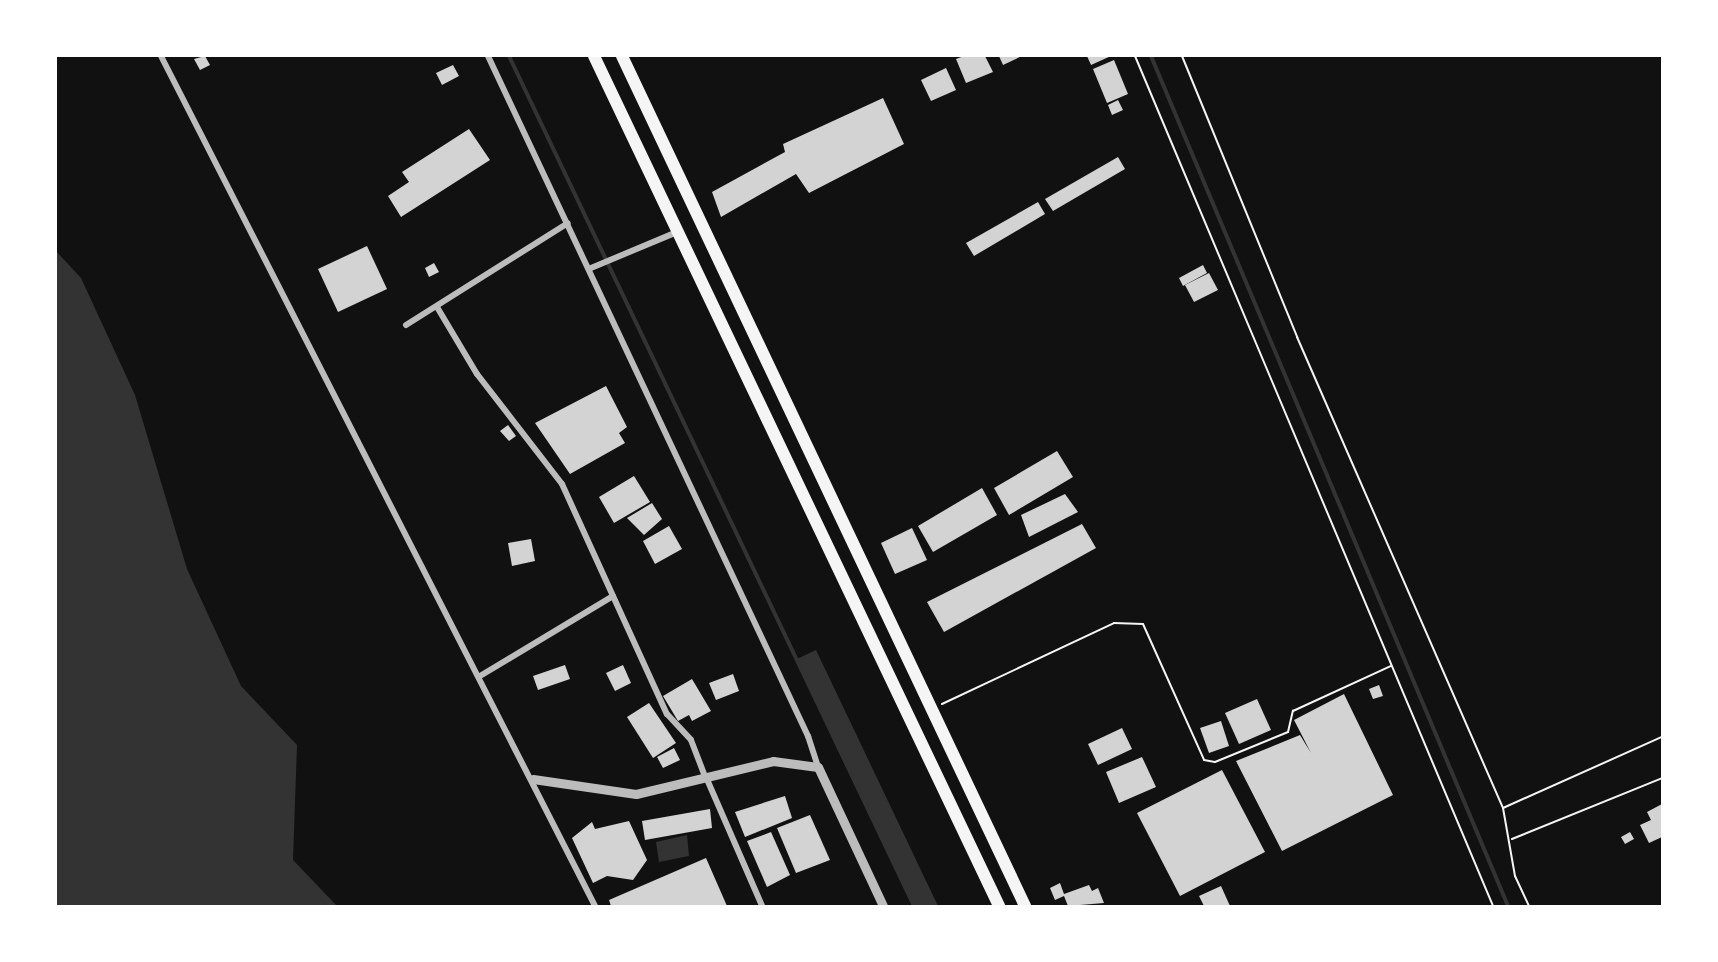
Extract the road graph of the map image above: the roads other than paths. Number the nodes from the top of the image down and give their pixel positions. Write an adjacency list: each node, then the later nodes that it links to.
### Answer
1 (163, 56): 11 (street)
2 (488, 56): 5 (street)
3 (594, 56): 6 (main road)
4 (622, 56): 19 (main road)
5 (568, 224): 7 (street); 8 (street)
6 (677, 232): 7 (street); 18 (main road)
7 (591, 268): 12 (street)
8 (437, 307): 9 (street); 10 (street)
9 (406, 325)
10 (613, 596): 11 (street); 13 (street)
11 (480, 676): 14 (street)
12 (818, 767): 13 (street); 17 (street)
13 (706, 777): 14 (street); 16 (street)
14 (533, 779): 15 (street)
15 (595, 906)
16 (762, 906)
17 (884, 906)
18 (999, 906)
19 (1025, 906)

